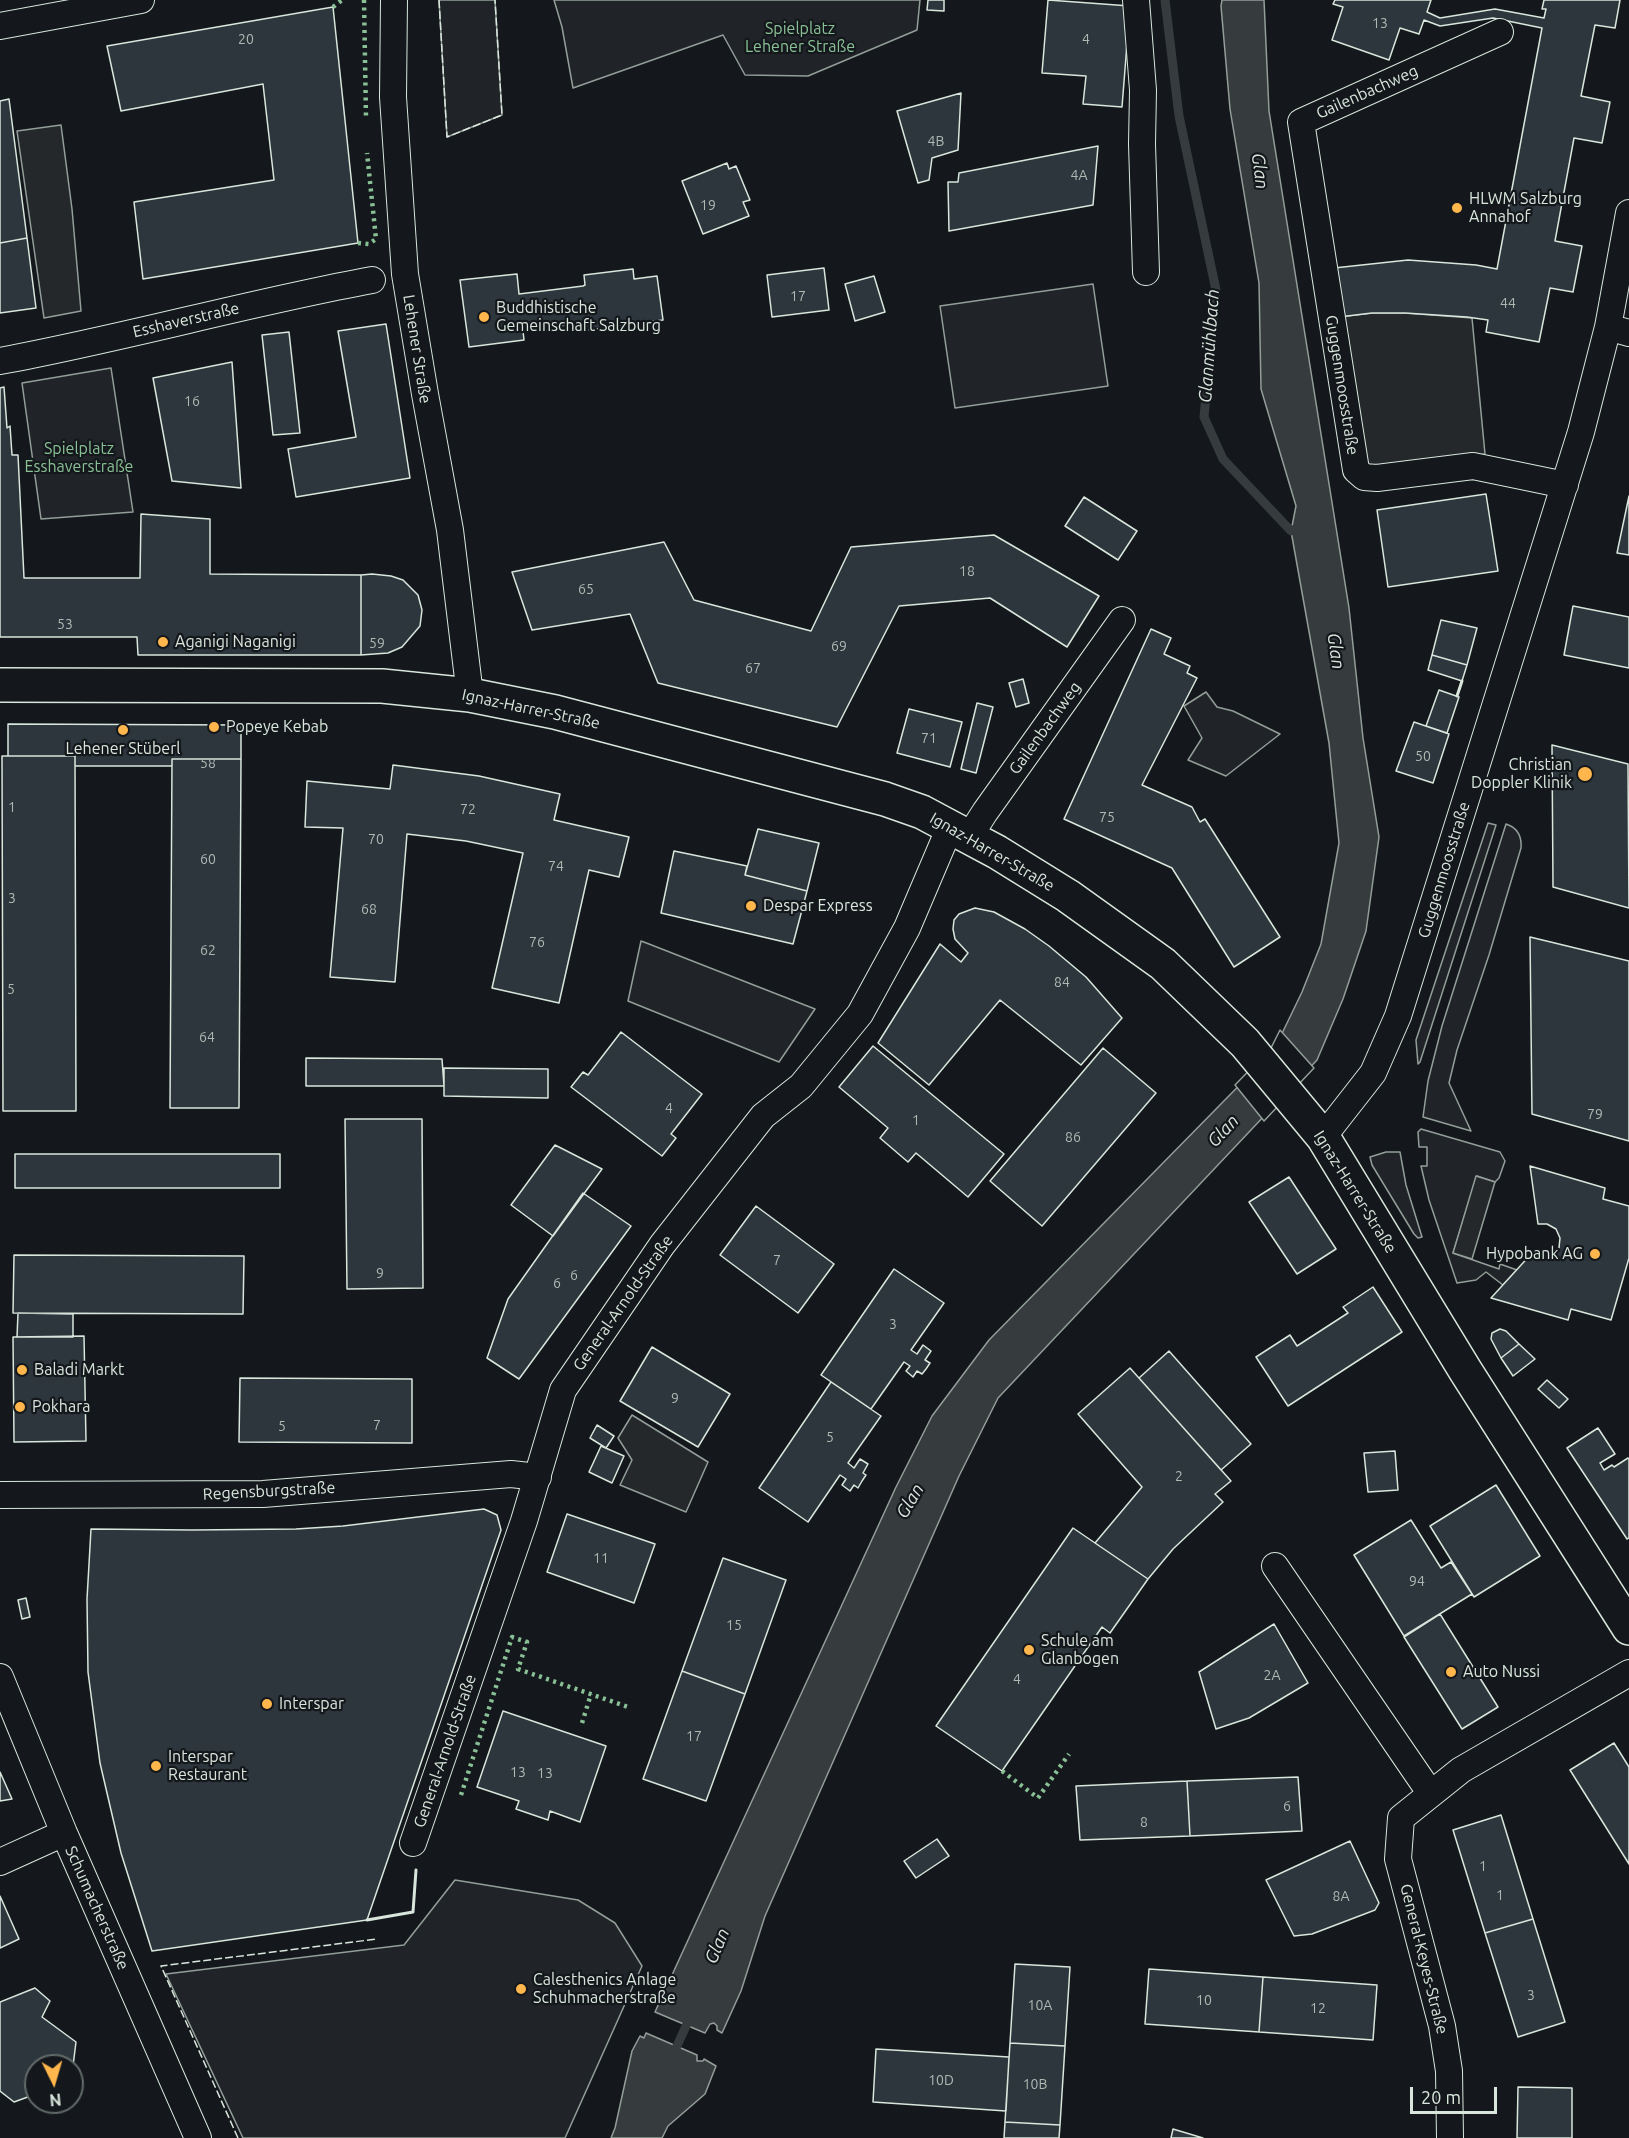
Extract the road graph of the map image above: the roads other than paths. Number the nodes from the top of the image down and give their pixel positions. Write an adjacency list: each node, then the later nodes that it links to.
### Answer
1 (141, 0): 4 (street)
2 (394, 0): 15 (street, Lehener Straße)
3 (1136, 0): 7 (street)
4 (0, 26)
5 (1500, 32): 9 (street, Gailenbachweg)
6 (1629, 213): 10 (street, Guggenmoosstraße)
7 (1146, 272)
8 (372, 280): 11 (street, Esshaverstraße)
9 (1329, 301): 12 (street, Guggenmoosstraße)
10 (1618, 330): 12 (street, Guggenmoosstraße)
11 (0, 362)
12 (1565, 485): 17 (street, Guggenmoosstraße)
13 (1122, 621): 16 (street, Gailenbachweg)
14 (0, 686): 15 (main road, Ignaz-Harrer-Straße)
15 (470, 695): 16 (main road, Ignaz-Harrer-Straße)
16 (960, 832): 17 (main road, Ignaz-Harrer-Straße); 18 (street, General-Arnold-Straße)
17 (1323, 1137): 21 (main road, Ignaz-Harrer-Straße)
18 (538, 1477): 19 (street, Regensburgstraße); 26 (street, General-Arnold-Straße)
19 (0, 1495)
20 (1275, 1566): 24 (street)
21 (1629, 1628)
22 (1629, 1673): 24 (street, General-Keyes-Straße)
23 (0, 1677): 25 (street, Schumacherstraße)
24 (1431, 1794): 29 (street, General-Keyes-Straße)
25 (64, 1833): 27 (street); 28 (street, Schumacherstraße)
26 (413, 1843)
27 (0, 1862)
28 (198, 2138)
29 (1450, 2138)

